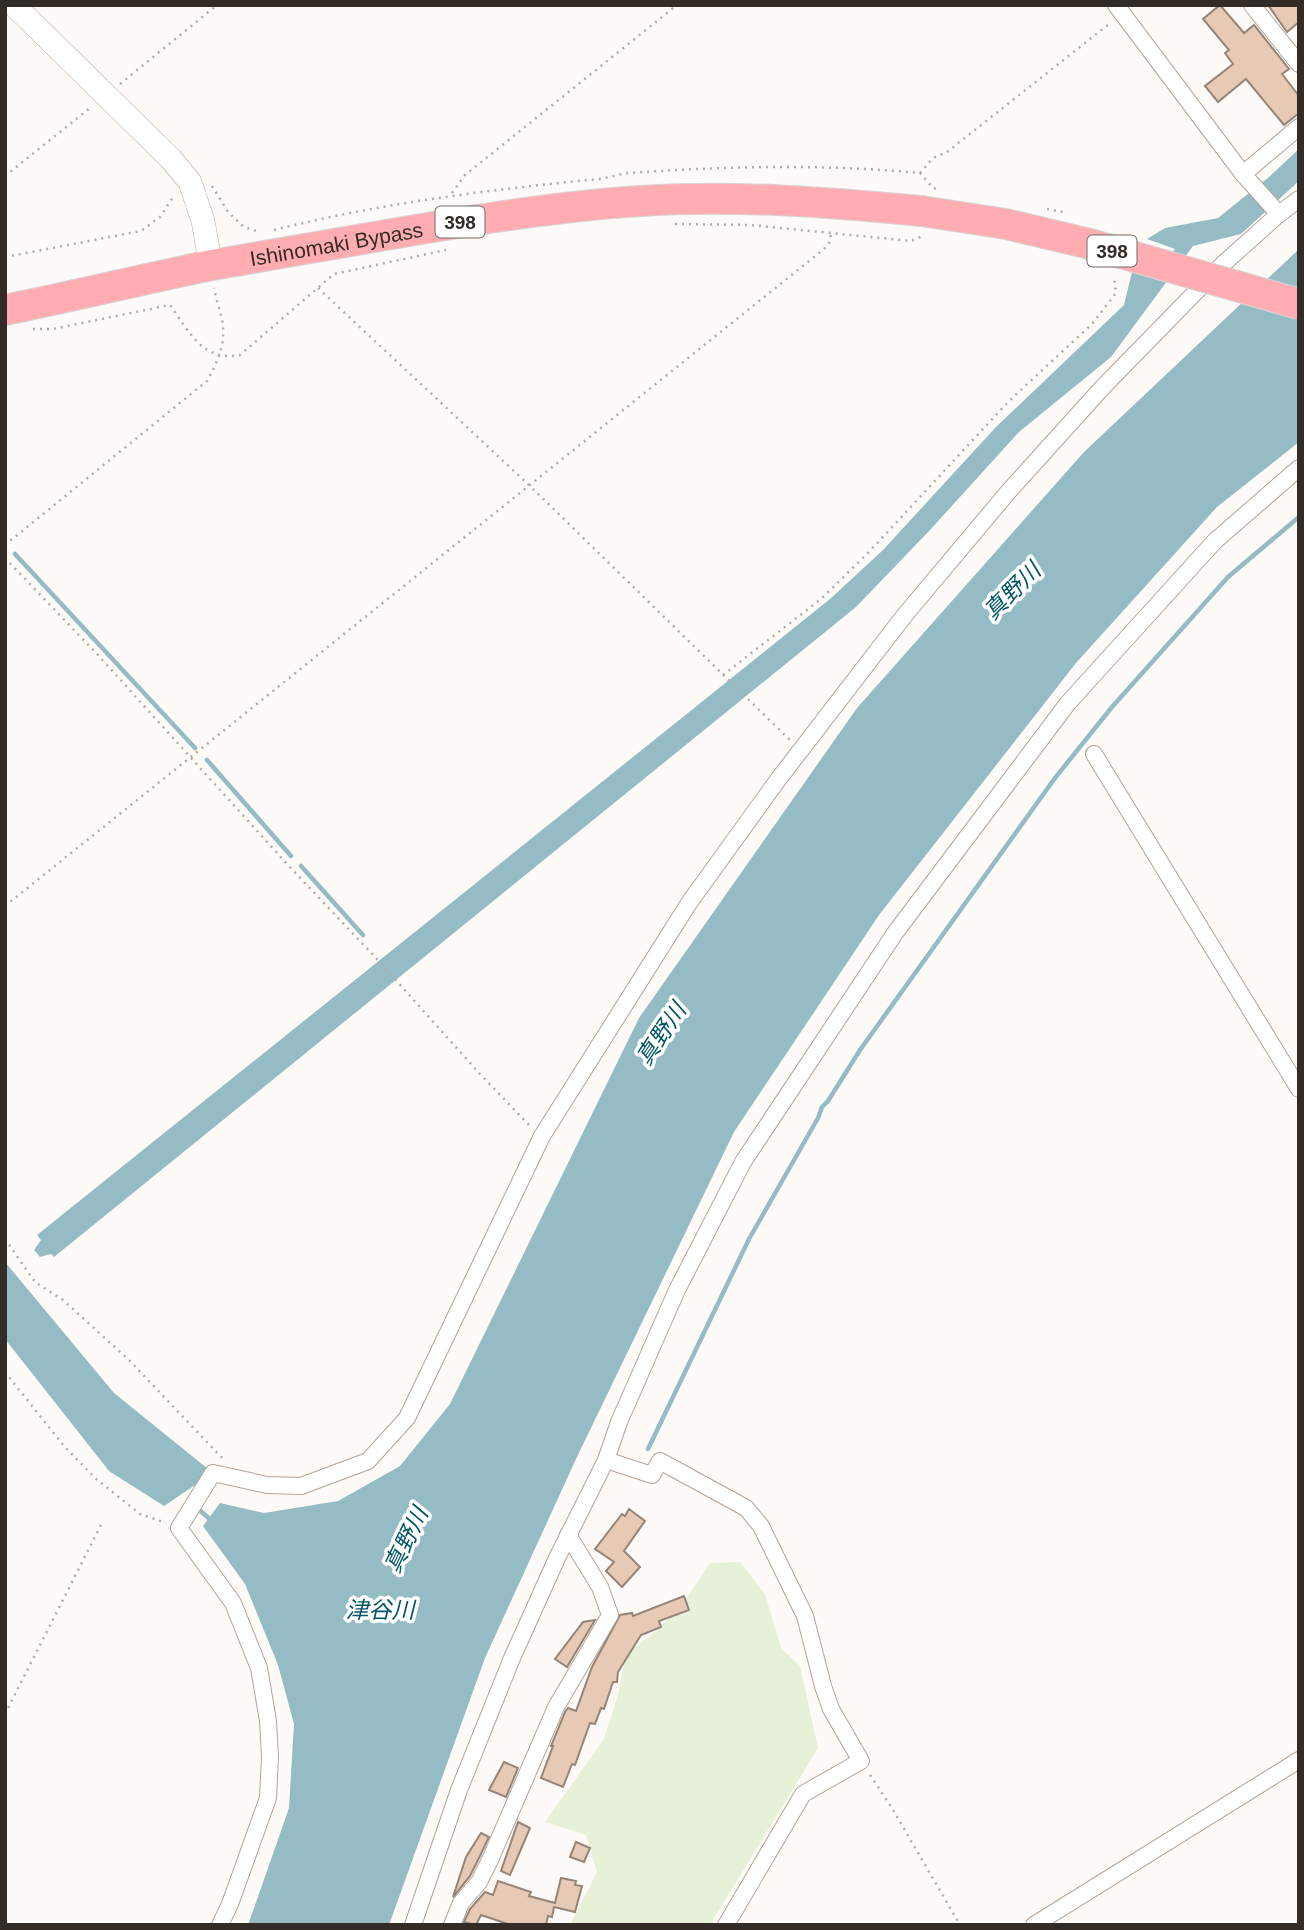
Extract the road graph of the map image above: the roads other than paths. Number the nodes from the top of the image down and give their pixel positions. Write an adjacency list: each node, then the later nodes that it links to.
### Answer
1 (15, 5): 9 (street)
2 (1252, 5): 4 (street)
3 (1119, 10): 6 (street)
4 (1299, 64)
5 (1299, 127): 6 (street)
6 (1249, 179): 8 (street)
7 (1299, 200): 8 (street)
8 (1279, 214): 19 (street)
9 (211, 266): 10 (highway, Ishinomaki Bypass / 398, bridge); 11 (highway, Ishinomaki Bypass / 398)
10 (1299, 304)
11 (5, 310)
12 (1299, 468): 15 (street)
13 (1094, 754): 14 (street)
14 (1299, 1090)
15 (606, 1460): 16 (street); 21 (street)
16 (568, 1535): 18 (street); 20 (street)
17 (1299, 1759): 22 (street)
18 (454, 1924)
19 (220, 1925)
20 (413, 1925)
21 (726, 1925)
22 (1034, 1925)

